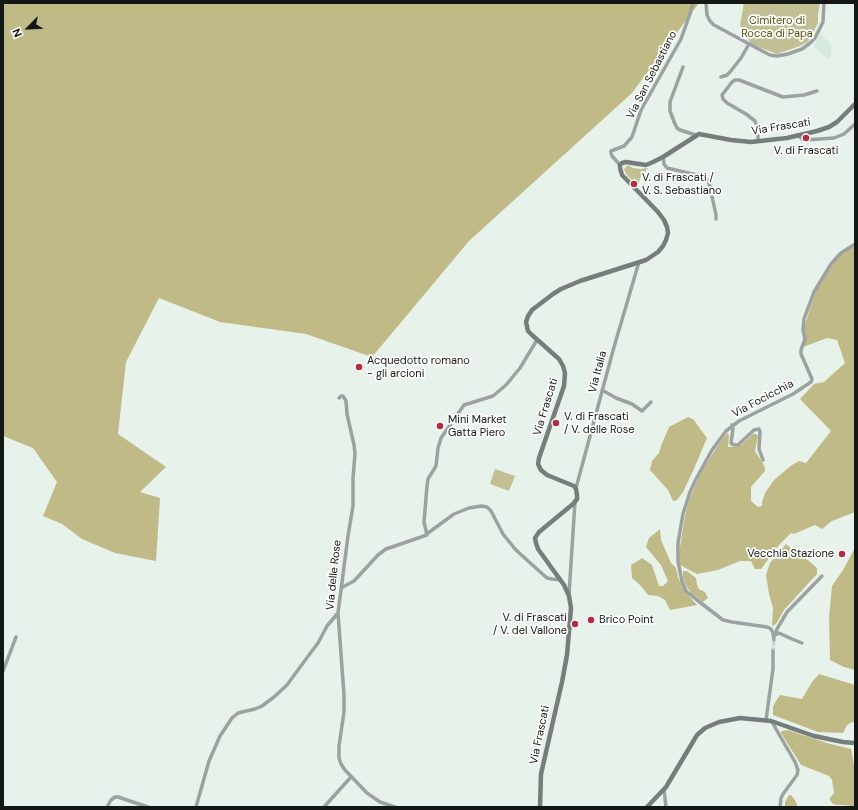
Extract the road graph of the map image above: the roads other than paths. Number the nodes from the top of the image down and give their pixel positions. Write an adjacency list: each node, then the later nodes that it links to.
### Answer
1 (693, 3): 14 (street, Via San Sebastiano)
2 (706, 3): 4 (street)
3 (824, 3): 4 (street)
4 (749, 44): 6 (street)
5 (683, 67): 10 (street)
6 (721, 77)
7 (817, 91): 12 (street)
8 (855, 104): 11 (main road, Via Frascati)
9 (855, 124): 11 (street)
10 (696, 135): 12 (main road, Via Frascati); 13 (main road)
11 (797, 135): 12 (main road, Via Frascati)
12 (758, 141)
13 (663, 157): 14 (main road); 15 (street)
14 (620, 165): 17 (main road, Via Frascati)
15 (716, 219)
16 (855, 244): 22 (street, Via Focicchia)
17 (639, 262): 18 (main road, Via Frascati); 19 (street, Via Italia)
18 (537, 340): 24 (main road, Via Frascati); 26 (street)
19 (602, 390): 21 (street); 24 (street, Via Italia)
20 (339, 398): 29 (street, Via delle Rose)
21 (651, 402)
22 (732, 425): 23 (street); 33 (street, Via Focicchia)
23 (763, 460)
24 (576, 488): 25 (main road)
25 (575, 502): 28 (main road, Via Frascati); 30 (street)
26 (427, 534): 28 (street); 29 (street)
27 (822, 576): 33 (street)
28 (561, 580): 30 (main road, Via Frascati)
29 (341, 588): 31 (street, Via delle Rose)
30 (568, 596): 46 (main road, Via Frascati)
31 (338, 613): 39 (street, Via delle Rose); 43 (street)
32 (16, 637): 36 (street)
33 (774, 638): 34 (street)
34 (802, 643)
35 (773, 651): 37 (street)
36 (3, 671)
37 (769, 720): 38 (main road); 40 (main road); 49 (street)
38 (855, 744)
39 (351, 777): 44 (street); 45 (street, Via delle Rose)
40 (664, 789): 47 (main road); 48 (street)
41 (107, 807): 42 (street)
42 (148, 807)
43 (196, 807)
44 (324, 807)
45 (395, 807)
46 (540, 807)
47 (647, 807)
48 (666, 807)
49 (780, 807)

